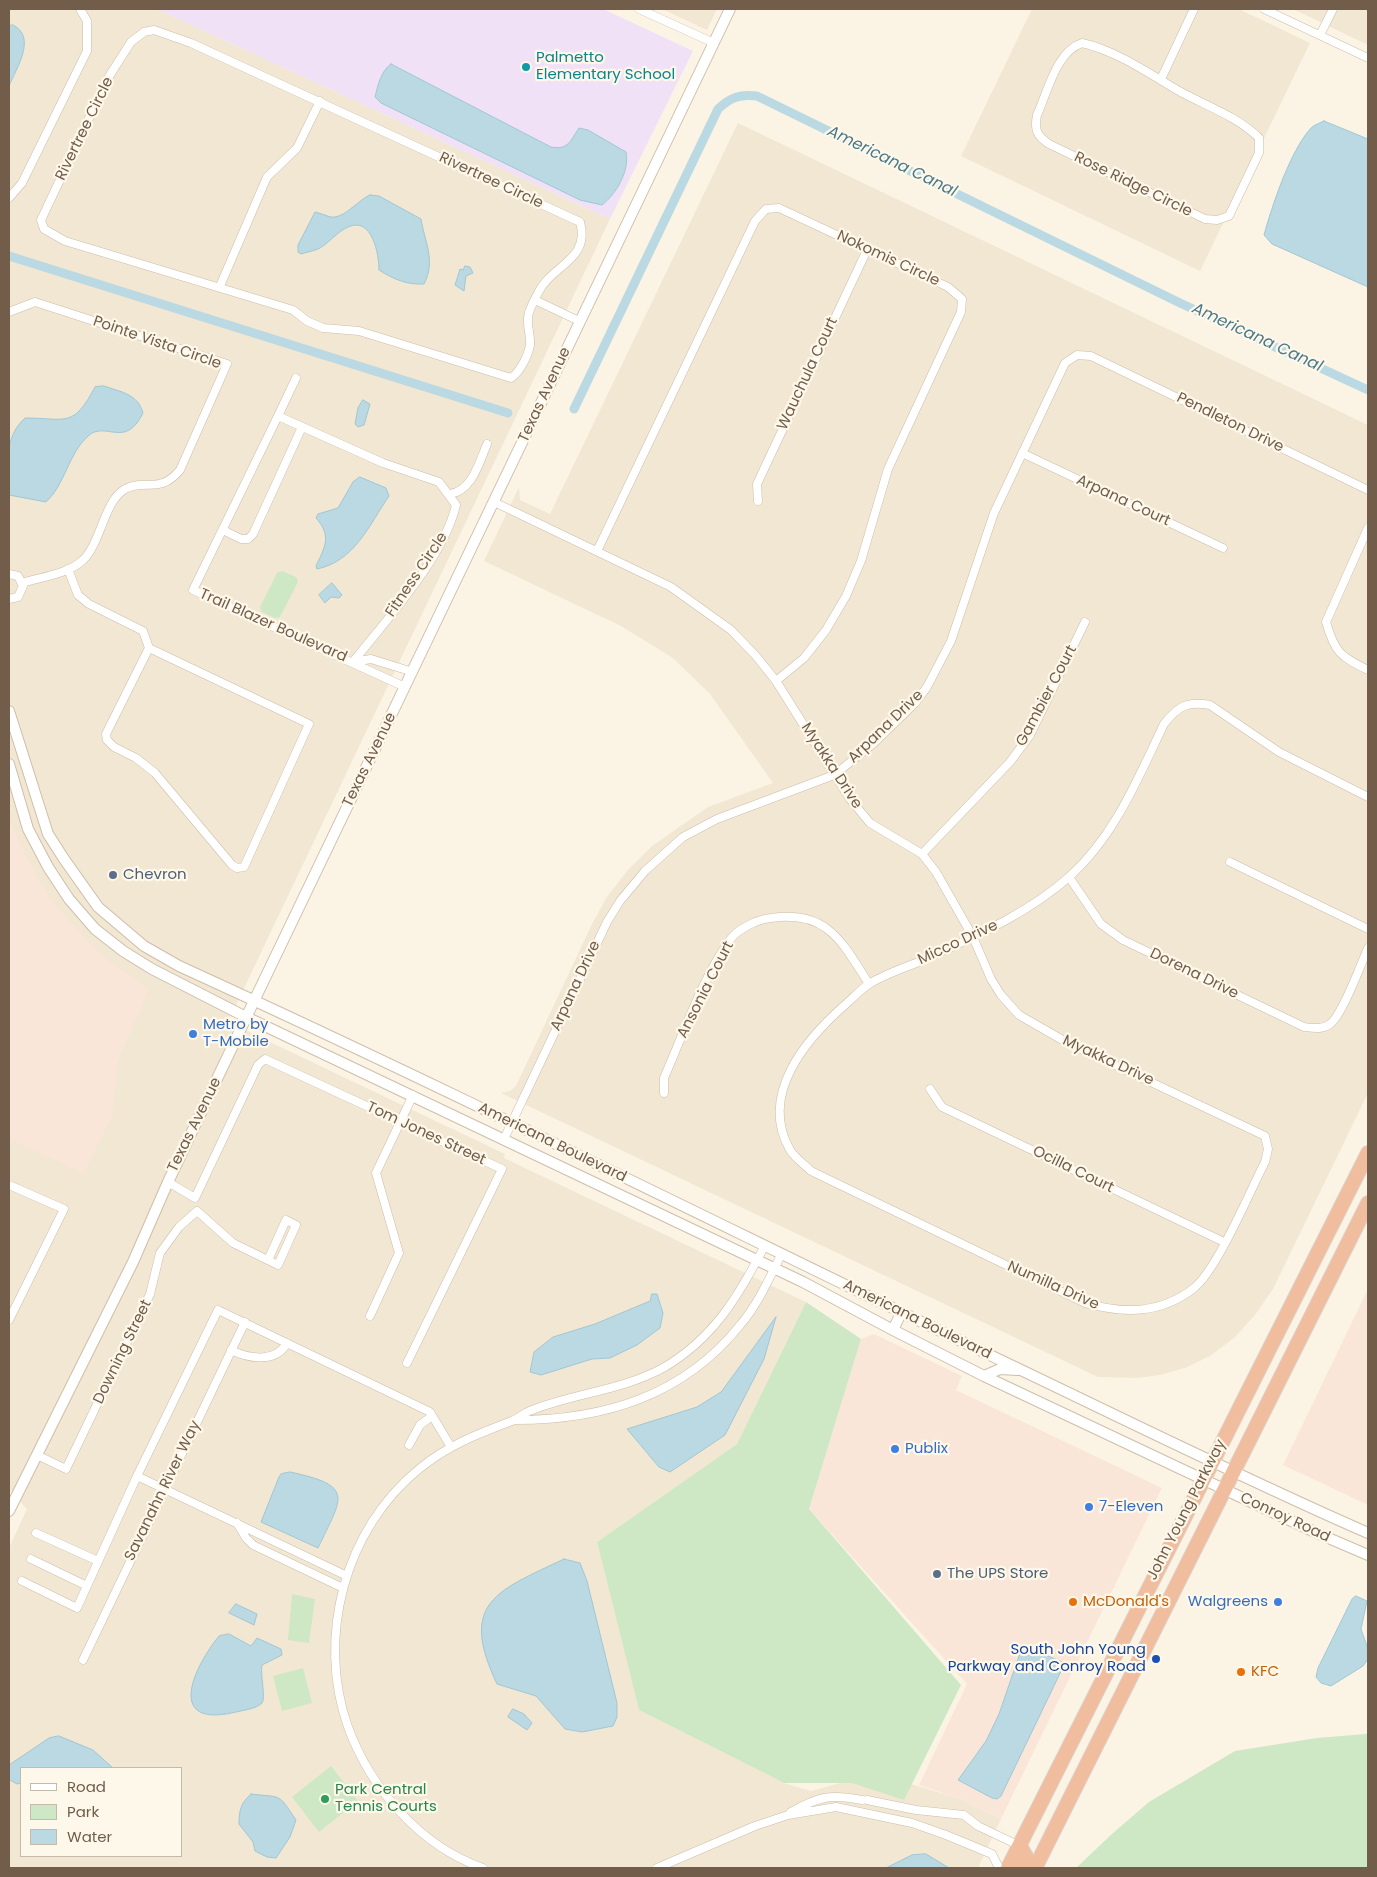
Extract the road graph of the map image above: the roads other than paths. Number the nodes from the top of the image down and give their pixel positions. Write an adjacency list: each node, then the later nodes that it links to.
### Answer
1 (80, 9): 12 (street)
2 (639, 9): 8 (street)
3 (730, 9): 8 (main road, Texas Avenue)
4 (1194, 9): 10 (street)
5 (1264, 9): 7 (street)
6 (1333, 9): 7 (street)
7 (1320, 35): 9 (street)
8 (714, 43): 17 (main road, Texas Avenue)
9 (1368, 58)
10 (1161, 79): 10 (street, Rose Ridge Circle)
11 (320, 101): 14 (street); 14 (street, Rivertree Circle); 15 (street, Rivertree Circle)
12 (9, 198)
13 (867, 250): 26 (street, Wauchula Court); 31 (street, Nokomis Circle); 41 (street, Nokomis Circle)
14 (220, 286): 15 (street, Rivertree Circle)
15 (535, 300): 17 (street)
16 (9, 312): 32 (street, Pointe Vista Circle)
17 (579, 321): 27 (main road, Texas Avenue)
18 (1091, 356): 23 (street, Arpana Drive); 24 (street, Pendleton Drive)
19 (296, 378): 20 (street)
20 (278, 416): 21 (street); 29 (street)
21 (302, 427): 25 (street); 29 (street)
22 (487, 444): 25 (street)
23 (1022, 453): 30 (street, Arpana Court); 45 (street, Arpana Drive)
24 (1368, 490)
25 (450, 494): 38 (street, Fitness Circle)
26 (758, 500)
27 (494, 502): 31 (street, Myakka Drive); 40 (main road, Texas Avenue)
28 (1368, 528): 39 (street)
29 (223, 530): 38 (street, Trail Blazer Boulevard)
30 (1223, 548)
31 (598, 551): 41 (street, Myakka Drive)
32 (68, 569): 34 (street, Pointe Vista Circle); 37 (street)
33 (9, 574): 34 (street)
34 (22, 583): 35 (street)
35 (10, 602)
36 (1085, 622): 47 (street, Gambier Court)
37 (149, 648): 37 (street)
38 (353, 662): 40 (street, Trail Blazer Boulevard); 42 (street, Trail Blazer Boulevard)
39 (1368, 670)
40 (412, 672): 42 (main road, Texas Avenue)
41 (776, 681): 45 (street, Myakka Drive)
42 (405, 687): 56 (main road, Texas Avenue)
43 (9, 711): 48 (main road, Americana Boulevard)
44 (9, 764): 50 (main road, Americana Boulevard)
45 (834, 776): 47 (street, Myakka Drive); 62 (street, Arpana Drive)
46 (1368, 797): 51 (street, Micco Drive)
47 (922, 854): 53 (street, Myakka Drive)
48 (64, 859): 50 (main road); 56 (main road, Americana Boulevard)
49 (1230, 862): 52 (street)
50 (48, 868): 57 (main road, Americana Boulevard)
51 (1069, 877): 53 (street, Micco Drive); 54 (street, Dorena Drive)
52 (1368, 929)
53 (973, 937): 55 (street, Micco Drive); 65 (street, Myakka Drive)
54 (1368, 948)
55 (869, 984): 59 (street, Ansonia Court); 66 (street, Micco Drive)
56 (254, 1001): 57 (main road, Texas Avenue); 62 (main road, Americana Boulevard)
57 (246, 1017): 60 (main road, Americana Boulevard); 67 (main road, Texas Avenue)
58 (930, 1089): 70 (street, Ocilla Court)
59 (664, 1093)
60 (413, 1095): 61 (street); 63 (main road, Americana Boulevard)
61 (400, 1122): 67 (street, Tom Jones Street); 77 (street); 83 (street, Tom Jones Street)
62 (511, 1123): 63 (street, Arpana Drive); 71 (main road, Americana Boulevard)
63 (504, 1139): 74 (main road, Americana Boulevard)
64 (1368, 1153): 91 (highway, John Young Parkway)
65 (1266, 1162): 70 (street, Numilla Drive)
66 (811, 1171): 70 (street, Numilla Drive)
67 (168, 1182): 90 (main road, Texas Avenue)
68 (9, 1185): 78 (street)
69 (1368, 1203): 92 (highway, John Young Parkway)
70 (1224, 1242)
71 (764, 1247): 72 (main road, Americana Boulevard); 74 (street)
72 (781, 1255): 75 (street); 76 (main road, Americana Boulevard)
73 (268, 1260): 73 (street); 90 (street, Downing Street)
74 (757, 1260): 75 (main road, Americana Boulevard); 87 (street)
75 (774, 1268): 80 (main road, Americana Boulevard); 87 (street)
76 (901, 1313): 80 (main road); 84 (main road, Americana Boulevard)
77 (370, 1316)
78 (9, 1320)
79 (245, 1322): 81 (street); 82 (street, Savanahn River Way); 93 (street)
80 (893, 1330): 85 (main road, Americana Boulevard)
81 (287, 1342): 82 (street); 86 (street)
82 (231, 1350): 95 (street, Savanahn River Way)
83 (407, 1363)
84 (1021, 1370): 85 (main road); 91 (main road, Americana Boulevard)
85 (984, 1376): 94 (main road, Americana Boulevard)
86 (432, 1416): 88 (street); 89 (street)
87 (515, 1420): 89 (street)
88 (409, 1445)
89 (451, 1447): 104 (street)
90 (37, 1455): 97 (main road, Texas Avenue)
91 (1212, 1461): 92 (main road, Conroy Road); 94 (highway, John Young Parkway)
92 (1234, 1472): 96 (highway, John Young Parkway); 100 (main road, Conroy Road)
93 (137, 1476): 95 (street); 103 (street)
94 (1203, 1479): 96 (main road, Conroy Road); 109 (highway, John Young Parkway)
95 (164, 1488): 98 (street); 108 (street, Savanahn River Way)
96 (1225, 1489): 101 (main road, Conroy Road); 112 (highway, John Young Parkway)
97 (10, 1505)
98 (237, 1523): 104 (street); 107 (street)
99 (36, 1533): 103 (street)
100 (1368, 1533)
101 (1368, 1555)
102 (31, 1560): 106 (street)
103 (98, 1561): 106 (street)
104 (347, 1576): 107 (street)
105 (22, 1581): 106 (street)
106 (87, 1586)
107 (343, 1588): 113 (street)
108 (83, 1660)
109 (1039, 1807): 111 (highway, John Young Parkway); 112 (highway)
110 (788, 1815): 111 (street); 114 (street); 115 (street)
111 (1020, 1846): 112 (highway); 116 (highway, John Young Parkway)
112 (1032, 1867)
113 (483, 1868)
114 (657, 1868)
115 (999, 1868)
116 (1008, 1868)

